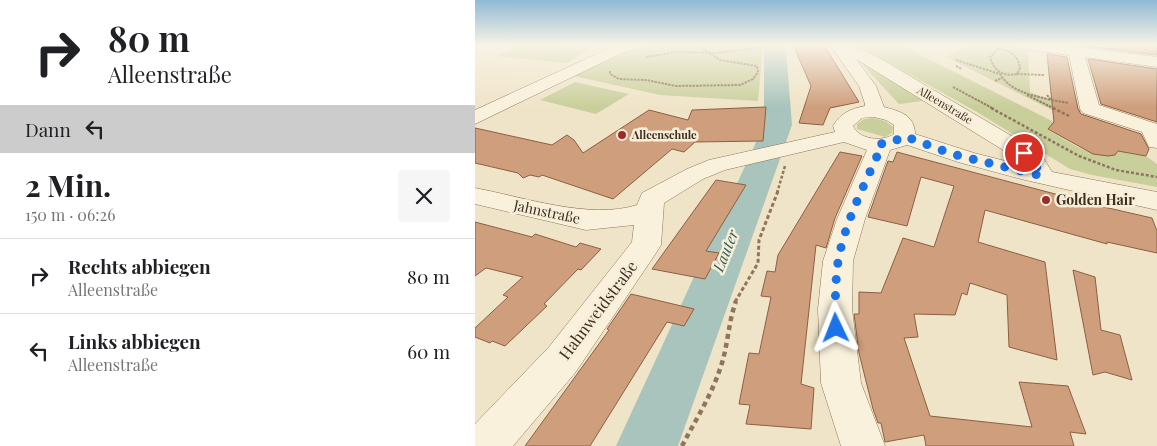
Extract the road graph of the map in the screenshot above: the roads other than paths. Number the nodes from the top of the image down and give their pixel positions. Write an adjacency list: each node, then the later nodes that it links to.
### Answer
1 (586, 66): 6 (street)
2 (854, 66): 5 (street, Alleenstraße)
3 (881, 66): 10 (street, Alleenstraße)
4 (1079, 66): 9 (street)
5 (874, 111): 7 (street); 8 (street)
6 (475, 118)
7 (847, 135): 8 (street); 13 (street)
8 (891, 140): 10 (street); 15 (street)
9 (1157, 142)
10 (1042, 176): 12 (street)
11 (475, 196): 13 (street, Jahnstraße)
12 (1157, 201)
13 (648, 211): 14 (street, Hahnweidstraße)
14 (484, 446)
15 (863, 446)

